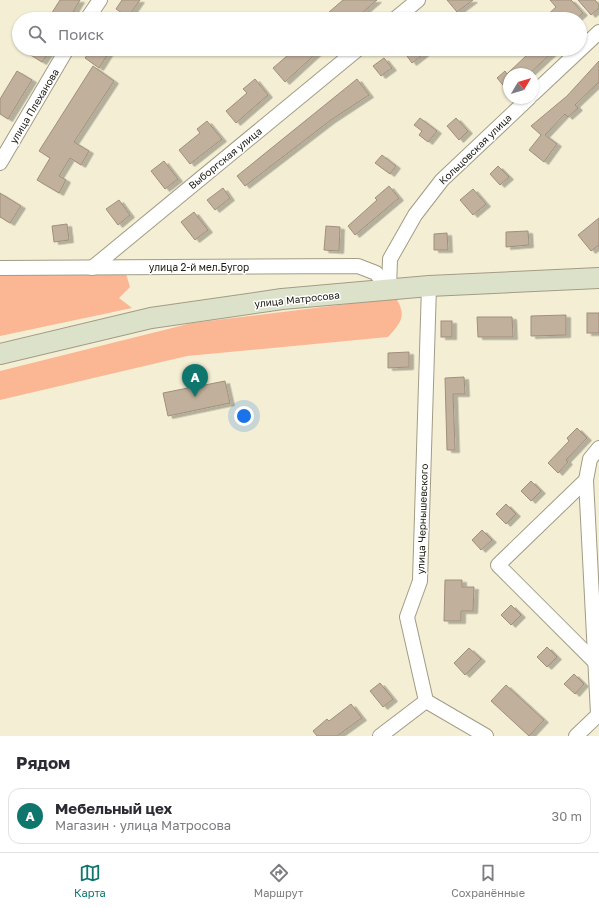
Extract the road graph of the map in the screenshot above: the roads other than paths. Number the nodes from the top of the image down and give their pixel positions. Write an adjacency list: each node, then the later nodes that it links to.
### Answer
1 (100, 0): 3 (street)
2 (418, 0): 4 (street)
3 (92, 12)
4 (403, 12)
5 (599, 32): 6 (street)
6 (587, 43)
7 (63, 56): 12 (street, улица Плеханова)
8 (349, 56): 14 (street, Выборгская улица)
9 (573, 56): 10 (street)
10 (539, 88)
11 (523, 104): 17 (street, Кольцовская улица)
12 (0, 163)
13 (0, 268): 14 (street, улица 2-й мел.Бугор)
14 (92, 268): 17 (street, улица 2-й мел.Бугор)
15 (599, 278): 16 (main road, улица Матросова)
16 (429, 286): 17 (main road, улица Матросова); 22 (street, улица Чернышевского)
17 (389, 290): 18 (main road, улица Матросова)
18 (0, 354)
19 (599, 448): 20 (street)
20 (586, 480): 21 (street); 21 (street)
21 (596, 663): 23 (street)
22 (426, 701): 24 (street); 25 (street)
23 (599, 714): 26 (street)
24 (380, 736)
25 (486, 736)
26 (576, 736)

